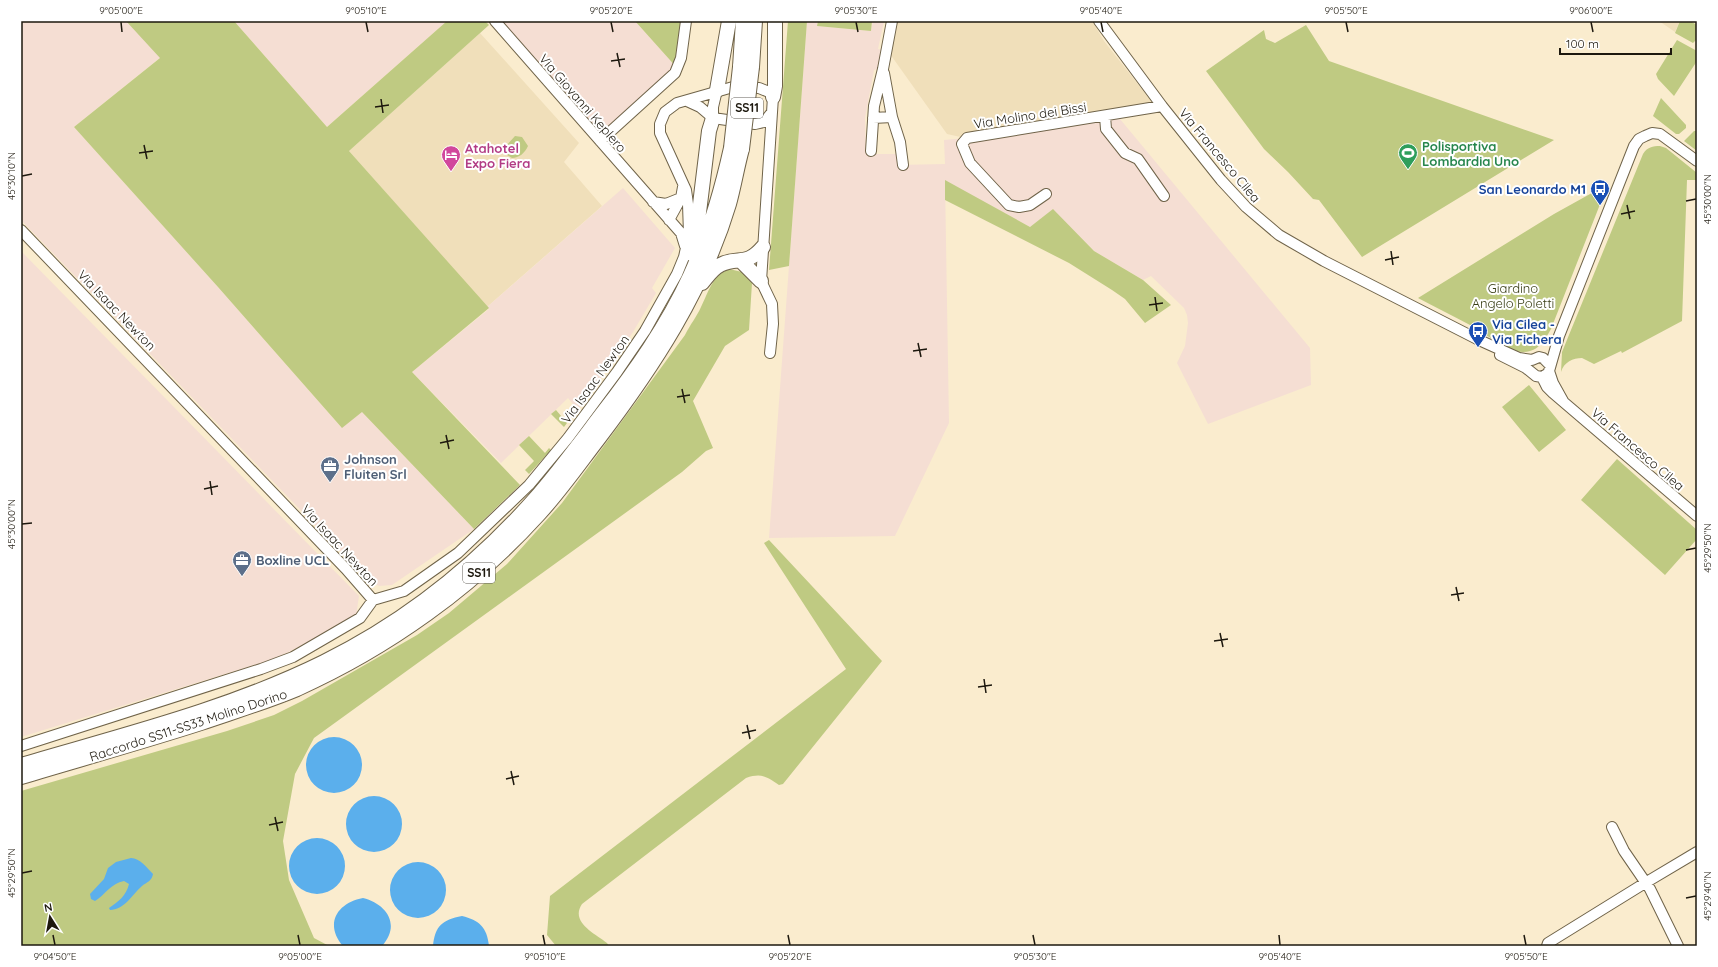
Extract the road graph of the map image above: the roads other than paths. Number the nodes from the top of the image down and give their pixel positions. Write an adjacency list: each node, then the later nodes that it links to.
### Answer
1 (494, 21): 21 (street, Via Giovanni Keplero)
2 (686, 21): 21 (street)
3 (729, 21): 11 (highway)
4 (743, 21): 9 (highway, Raccordo SS11-SS33 Molino Dorino / SS11)
5 (755, 21): 9 (highway, Raccordo SS11-SS33 Molino Dorino / SS11)
6 (775, 21): 12 (highway)
7 (892, 21): 10 (street)
8 (1099, 21): 14 (street, Via Francesco Cilea)
9 (746, 67): 23 (highway, Raccordo SS11-SS33 Molino Dorino / SS11, bridge)
10 (883, 69): 17 (street); 19 (street)
11 (717, 90): 12 (street); 13 (street); 18 (street)
12 (773, 98): 15 (street)
13 (688, 101): 18 (street); 29 (street)
14 (1162, 106): 16 (street, Via Molino dei Bissi); 40 (street, Via Francesco Cilea)
15 (772, 112): 20 (street); 22 (street)
16 (1105, 116): 27 (street, Via Molino dei Bissi); 28 (street, Via Molino dei Bissi)
17 (892, 117): 19 (street); 26 (street)
18 (713, 118): 20 (street); 38 (highway)
19 (873, 118): 24 (street)
20 (753, 124): 22 (street)
21 (600, 141): 30 (street, Via Giovanni Keplero)
22 (770, 145): 33 (street)
23 (736, 149): 37 (highway, Raccordo SS11-SS33 Molino Dorino / SS11); 38 (highway, Raccordo SS11-SS33 Molino Dorino / SS11)
24 (871, 151)
25 (1697, 161): 39 (street)
26 (903, 165)
27 (1046, 194)
28 (1164, 196)
29 (685, 201): 30 (street); 31 (street); 34 (street, Via Isaac Newton)
30 (653, 202): 31 (street, Via Giovanni Keplero)
31 (670, 221): 34 (street, Via Giovanni Keplero)
32 (21, 230): 46 (street, Via Isaac Newton)
33 (763, 247): 35 (highway); 36 (street)
34 (686, 250): 46 (street, Via Isaac Newton)
35 (741, 261): 36 (highway); 37 (highway)
36 (761, 281): 41 (street)
37 (691, 298): 49 (highway, Raccordo SS11-SS33 Molino Dorino / SS11)
38 (669, 317): 48 (highway, Raccordo SS11-SS33 Molino Dorino / SS11)
39 (1559, 336): 42 (street); 43 (street)
40 (1478, 340): 42 (street, Via Francesco Cilea); 44 (street, Via Francesco Cilea)
41 (770, 353)
42 (1536, 358): 43 (street, Via Francesco Cilea); 44 (street)
43 (1547, 371): 44 (street, Via Francesco Cilea); 45 (street, Via Francesco Cilea)
44 (1530, 372)
45 (1697, 516)
46 (373, 600): 47 (street)
47 (21, 746)
48 (21, 765)
49 (21, 777)
50 (1612, 827): 52 (street)
51 (1697, 852): 52 (street)
52 (1645, 883): 53 (street); 54 (street)
53 (1547, 946)
54 (1678, 946)

